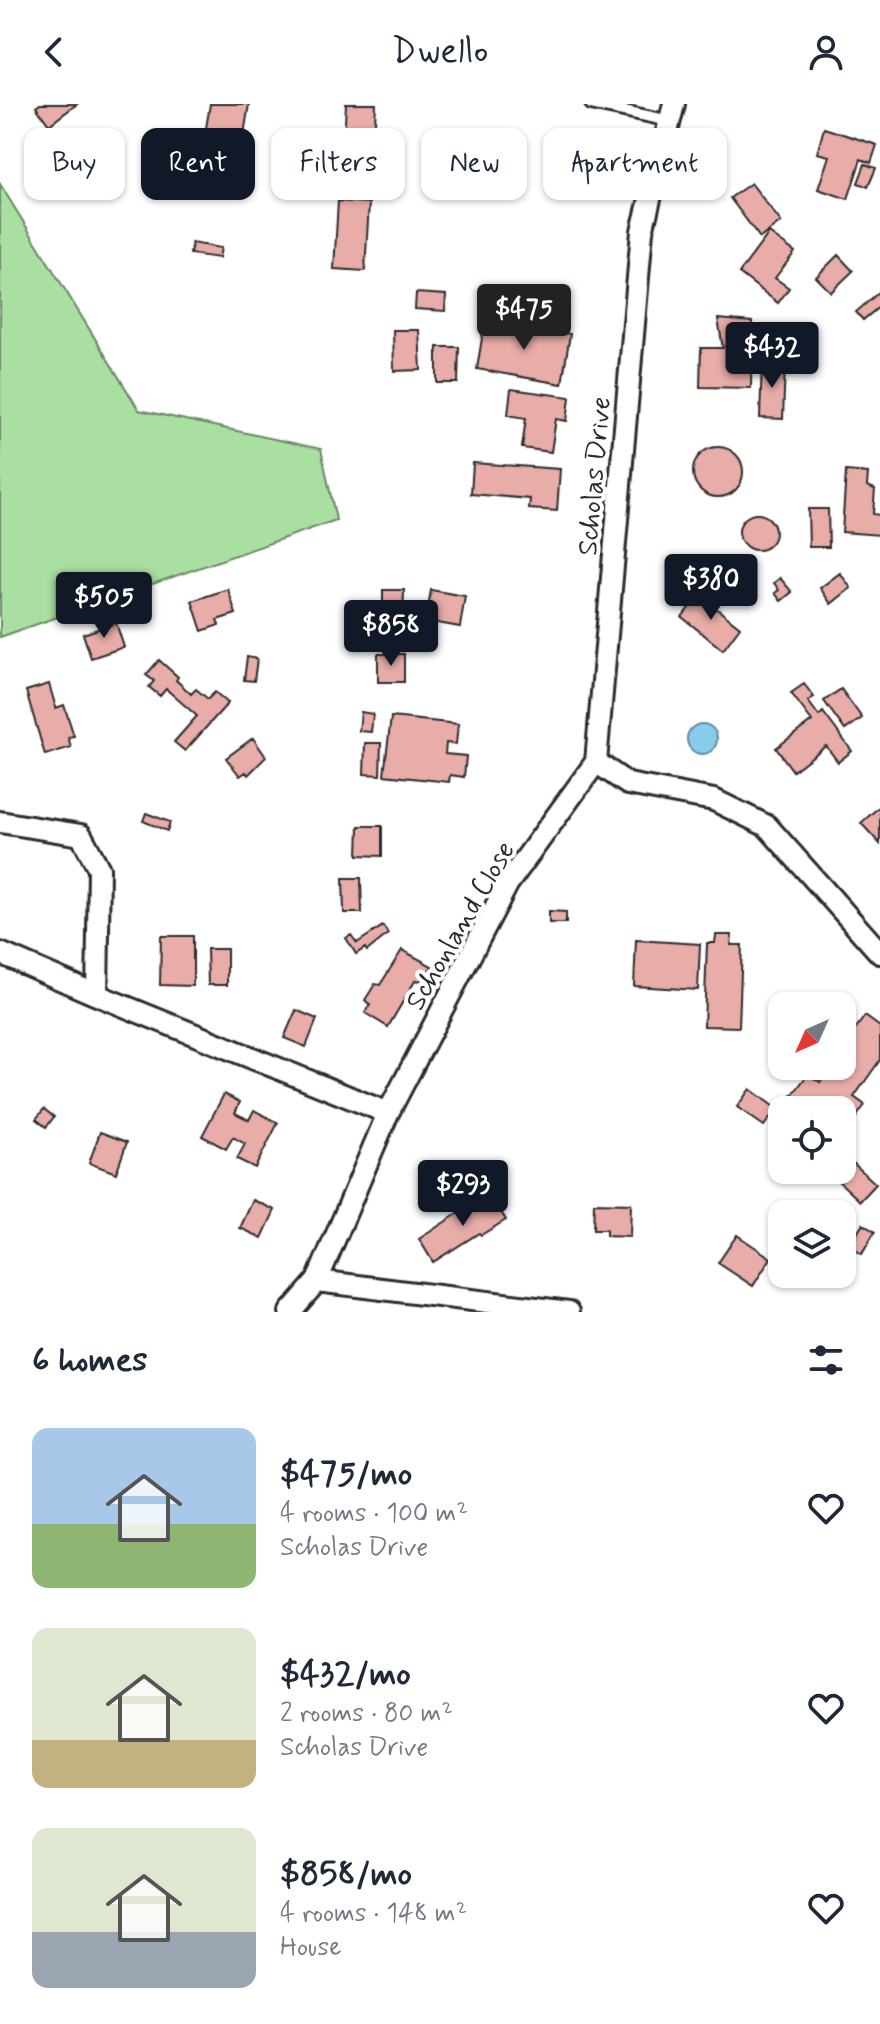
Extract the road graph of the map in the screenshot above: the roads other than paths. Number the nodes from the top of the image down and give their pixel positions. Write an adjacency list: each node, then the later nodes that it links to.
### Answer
1 (591, 104): 2 (lane)
2 (672, 113): 3 (street, Scholas Drive)
3 (596, 762): 6 (street); 8 (street, Schonland Close)
4 (0, 822): 7 (street)
5 (0, 953): 7 (street)
6 (880, 953)
7 (97, 995): 8 (street)
8 (388, 1113): 9 (street, Schonland Close)
9 (317, 1281): 10 (street, Schonland Close); 11 (street)
10 (290, 1312)
11 (569, 1312)

